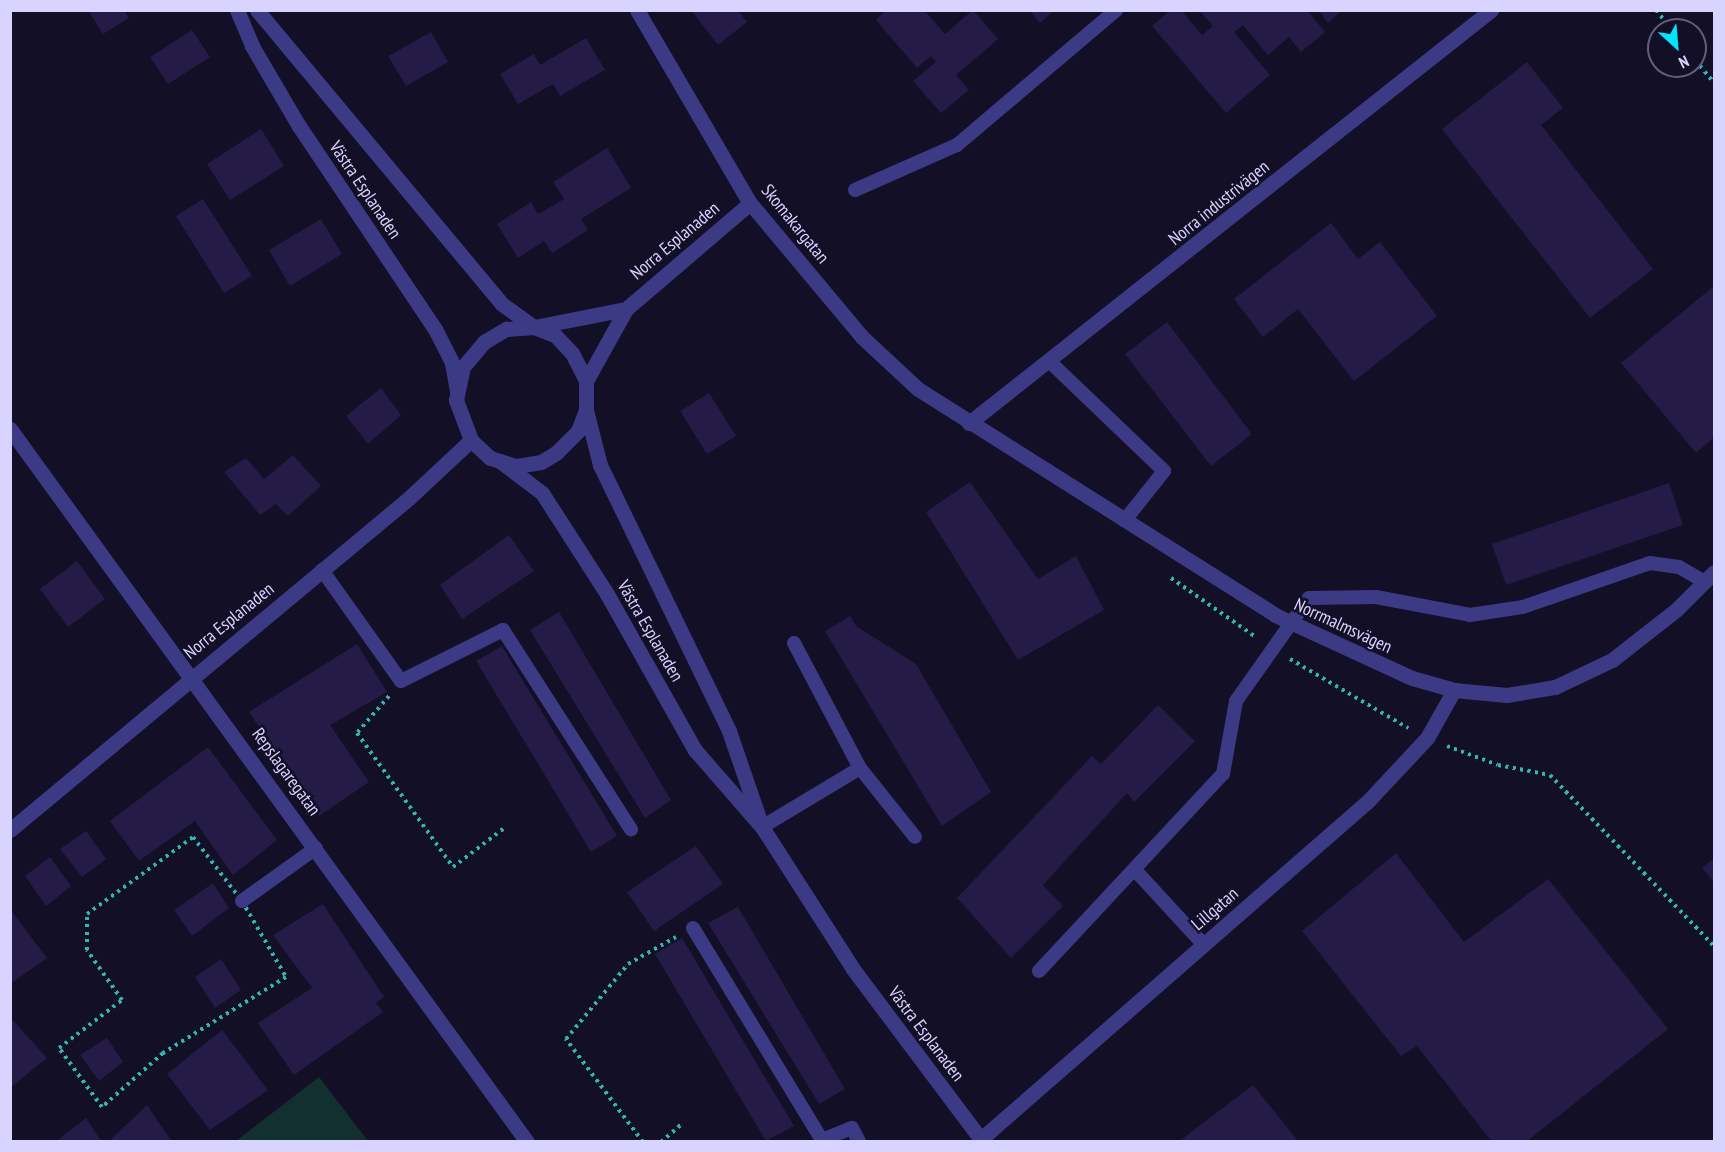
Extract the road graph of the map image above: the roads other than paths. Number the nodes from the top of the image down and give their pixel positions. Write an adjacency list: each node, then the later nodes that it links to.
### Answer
1 (237, 10): 12 (street, Västra Esplanaden)
2 (257, 10): 9 (street, Västra Esplanaden)
3 (637, 10): 7 (street, Skomakargatan)
4 (1116, 10): 6 (lane)
5 (1491, 10): 10 (street, Norra industrivägen)
6 (855, 190)
7 (750, 203): 8 (street, Norra Esplanaden); 14 (street, Skomakargatan)
8 (626, 309): 9 (street, Norra Esplanaden); 11 (street, Norra Esplanaden)
9 (534, 327): 11 (street); 12 (street)
10 (1049, 361): 14 (street, Norra industrivägen); 18 (lane)
11 (586, 381): 13 (street)
12 (457, 392): 16 (street)
13 (586, 410): 17 (street); 26 (street, Västra Esplanaden)
14 (969, 423): 18 (street, Norrmalmsvägen)
15 (10, 429): 23 (street, Repslagaregatan)
16 (471, 441): 17 (street); 19 (street, Norra Esplanaden)
17 (500, 461): 26 (street, Västra Esplanaden)
18 (1125, 520): 21 (street, Norrmalmsvägen)
19 (322, 570): 23 (street, Norra Esplanaden); 27 (lane)
20 (1710, 577): 21 (lane); 24 (street, Norrmalmsvägen)
21 (1291, 623): 24 (street, Norrmalmsvägen); 31 (lane)
22 (794, 643): 25 (lane)
23 (193, 676): 28 (street, Norra Esplanaden); 30 (street, Repslagaregatan)
24 (1454, 690): 34 (street, Lillgatan)
25 (860, 768): 26 (lane); 29 (lane)
26 (762, 826): 36 (street, Västra Esplanaden)
27 (631, 829)
28 (10, 830)
29 (915, 837)
30 (316, 848): 32 (lane); 37 (street, Repslagaregatan)
31 (1135, 870): 34 (lane); 35 (lane)
32 (242, 901)
33 (693, 928): 38 (lane)
34 (1204, 945): 36 (street, Lillgatan)
35 (1039, 971)
36 (982, 1140)
37 (527, 1142)
38 (859, 1142)

